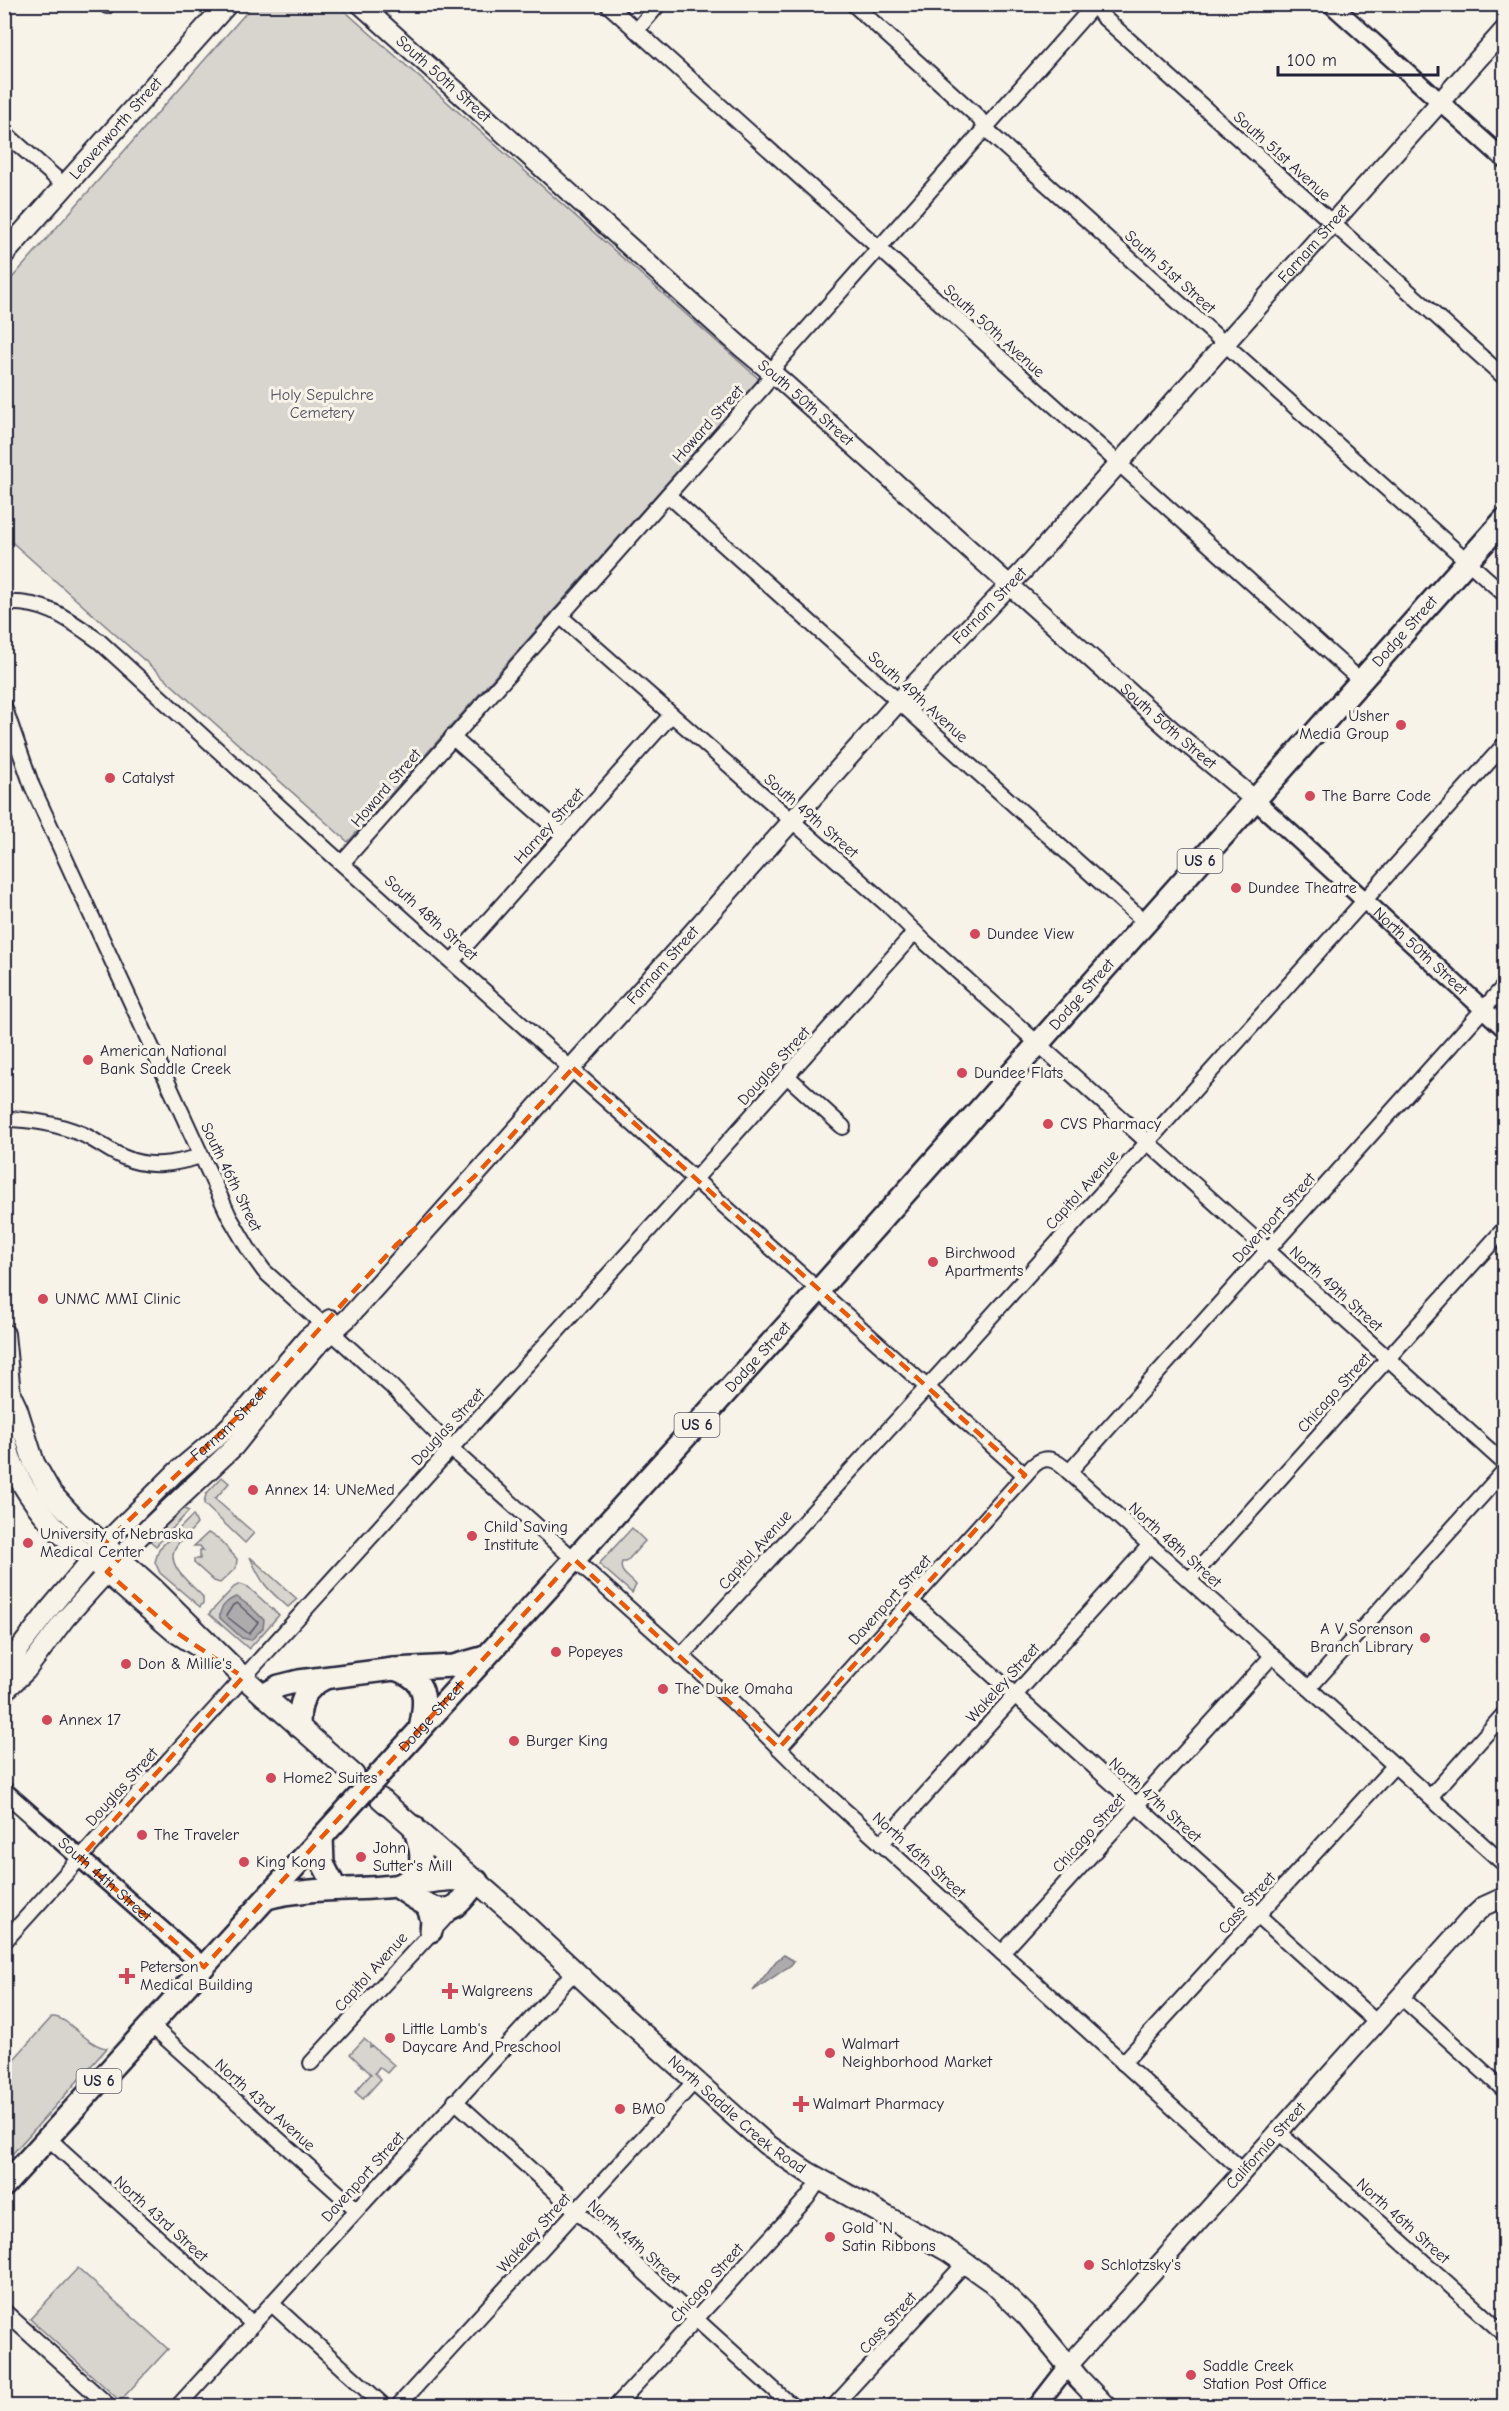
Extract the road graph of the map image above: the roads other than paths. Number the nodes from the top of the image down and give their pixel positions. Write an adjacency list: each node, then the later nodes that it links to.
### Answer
1 (227, 4): 14 (main road, Leavenworth Street)
2 (360, 4): 19 (main road, South 50th Street)
3 (607, 4): 9 (street, South 50th Avenue)
4 (660, 4): 9 (street)
5 (853, 4): 11 (street, South 51st Street)
6 (1331, 4): 10 (street)
7 (1094, 5): 11 (street, Howard Street); 15 (street, South 51st Avenue)
8 (1504, 30): 10 (main road, Farnam Street)
9 (636, 31): 16 (street, South 50th Avenue)
10 (1441, 102): 13 (street); 15 (main road, Farnam Street)
11 (986, 127): 16 (street, Howard Street); 18 (street, South 51st Street)
12 (4, 132): 14 (street)
13 (1504, 159)
14 (65, 186): 17 (main road, Leavenworth Street)
15 (1333, 223): 18 (main road, Farnam Street); 20 (street, South 51st Avenue)
16 (878, 249): 19 (street, Howard Street); 21 (street, South 50th Avenue)
17 (4, 254)
18 (1226, 344): 21 (main road, Farnam Street); 24 (street, South 51st Street)
19 (772, 373): 22 (street, Howard Street); 25 (main road, South 50th Street)
20 (1504, 377)
21 (1118, 465): 25 (main road, Farnam Street); 29 (street, South 50th Avenue)
22 (668, 495): 28 (street, Howard Street); 30 (street, South 49th Avenue)
23 (1504, 520): 24 (highway, Dodge Street / US 6)
24 (1468, 561): 26 (street, South 51st Street); 29 (highway, Dodge Street / US 6)
25 (1010, 585): 30 (main road, Farnam Street); 35 (main road, South 50th Street)
26 (1504, 594)
27 (4, 603): 38 (street, South 48th Street)
28 (560, 616): 32 (street, South 49th Street); 33 (street, Howard Street)
29 (1361, 681): 35 (highway, Dodge Street / US 6)
30 (898, 702): 36 (main road, Farnam Street); 40 (street, South 49th Avenue)
31 (4, 706): 52 (street, South 46th Street)
32 (671, 715): 36 (street, South 49th Street); 37 (street, Harney Street)
33 (452, 737): 37 (street); 38 (street, Howard Street)
34 (1504, 745): 39 (street, Capitol Avenue)
35 (1255, 800): 39 (street, North 50th Street); 40 (highway, Dodge Street / US 6)
36 (792, 821): 41 (street, South 49th Street); 47 (main road, Farnam Street)
37 (563, 835): 42 (street, Harney Street)
38 (343, 862): 42 (street, South 48th Street)
39 (1364, 901): 44 (street, North 50th Street); 51 (street, Capitol Avenue)
40 (1146, 923): 46 (highway, Dodge Street / US 6)
41 (915, 932): 46 (street, South 49th Street); 48 (street, Douglas Street)
42 (453, 960): 47 (street, South 48th Street)
43 (1504, 986): 44 (street, Davenport Street)
44 (1484, 1009): 45 (street, North 50th Street); 55 (street, Davenport Street)
45 (1504, 1028)
46 (1039, 1044): 51 (street, North 49th Street); 56 (highway, Dodge Street / US 6)
47 (573, 1068): 53 (street, South 48th Street); 57 (main road, Farnam Street)
48 (787, 1076): 50 (street); 53 (street, Douglas Street)
49 (4, 1119): 52 (street)
50 (843, 1127)
51 (1147, 1142): 55 (street, North 49th Street); 60 (street, Capitol Avenue)
52 (201, 1156): 57 (street, South 46th Street)
53 (696, 1178): 56 (street, South 48th Street); 64 (street, Douglas Street)
54 (1504, 1228): 59 (street, Chicago Street)
55 (1268, 1250): 59 (street, North 49th Street); 67 (street, Davenport Street)
56 (819, 1290): 60 (street); 71 (highway, Dodge Street / US 6)
57 (327, 1329): 64 (street, South 46th Street); 70 (main road, Farnam Street); 72 (main road, Farnam Street)
58 (4, 1334): 61 (main road)
59 (1388, 1358): 65 (street, North 49th Street); 73 (street, Chicago Street)
60 (927, 1386): 68 (street); 76 (street, Capitol Avenue)
61 (10, 1394): 62 (main road); 70 (main road)
62 (4, 1419)
63 (4, 1429): 70 (main road)
64 (451, 1448): 71 (street, South 46th Street); 79 (street, Douglas Street)
65 (1504, 1463)
66 (1504, 1470): 81 (street)
67 (1069, 1472): 68 (street, North 48th Street); 69 (street, North 48th Street)
68 (1025, 1475): 74 (street, Davenport Street)
69 (1150, 1545): 73 (street, North 48th Street); 84 (street, Wakeley Street)
70 (98, 1552): 72 (main road); 82 (main road, Farnam Street)
71 (574, 1560): 76 (street, North 46th Street); 77 (highway, Dodge Street / US 6)
72 (114, 1565): 79 (main road); 82 (main road, Farnam Street)
73 (1189, 1580): 75 (street, North 48th Street)
74 (911, 1601): 84 (street, North 47th Street); 88 (street, Davenport Street)
75 (1273, 1655): 81 (street, North 48th Street); 94 (street, Chicago Street)
76 (681, 1656): 88 (street, North 46th Street)
77 (485, 1657): 78 (highway); 87 (highway, Dodge Street / US 6)
78 (394, 1669): 80 (highway); 87 (highway)
79 (243, 1677): 83 (main road); 98 (street, Douglas Street)
80 (328, 1677): 83 (highway); 86 (highway)
81 (1309, 1688): 89 (street, North 48th Street)
82 (4, 1690)
83 (264, 1695): 86 (main road)
84 (1015, 1695): 94 (street, North 47th Street); 97 (street, Wakeley Street)
85 (1504, 1713): 92 (street)
86 (298, 1726): 90 (main road)
87 (420, 1729): 96 (highway, Dodge Street / US 6, bridge)
88 (779, 1748): 97 (street, North 46th Street)
89 (1395, 1765): 92 (street, North 48th Street); 108 (street, Cass Street)
90 (354, 1775)
91 (4, 1791): 98 (street, South 44th Street)
92 (1430, 1797): 99 (street, North 48th Street)
93 (381, 1799): 95 (main road, North Saddle Creek Road)
94 (1137, 1805): 108 (street, North 47th Street); 111 (street, Chicago Street)
95 (414, 1827): 101 (main road, North Saddle Creek Road); 102 (highway)
96 (322, 1837): 103 (highway); 104 (highway, Dodge Street / US 6)
97 (881, 1844): 111 (street, North 46th Street)
98 (80, 1858): 110 (street, Douglas Street); 112 (street, South 44th Street)
99 (1504, 1864)
100 (1504, 1880): 105 (main road, California Street)
101 (477, 1881): 102 (highway); 107 (highway); 113 (main road, North Saddle Creek Road)
102 (396, 1886): 103 (highway); 106 (highway)
103 (336, 1889): 104 (highway)
104 (267, 1898): 112 (highway, Dodge Street / US 6)
105 (1497, 1900): 114 (main road, California Street)
106 (427, 1905): 107 (highway); 109 (highway)
107 (456, 1906): 109 (street, Capitol Avenue)
108 (1258, 1915): 115 (street, North 47th Street); 118 (street, Cass Street)
109 (430, 1931): 117 (street, Capitol Avenue)
110 (4, 1942)
111 (1002, 1953): 118 (street, North 46th Street)
112 (204, 1967): 116 (highway, Dodge Street / US 6)
113 (575, 1971): 119 (main road, North Saddle Creek Road); 121 (street, Davenport Street)
114 (1401, 1996): 115 (main road, California Street); 120 (street)
115 (1377, 2023): 122 (main road, California Street)
116 (151, 2025): 123 (highway, Dodge Street / US 6); 127 (street, North 43rd Avenue)
117 (311, 2063)
118 (1123, 2063): 124 (street, North 46th Street)
119 (695, 2081): 125 (main road, North Saddle Creek Road); 128 (street, Wakeley Street)
120 (1504, 2090)
121 (455, 2101): 127 (street, Davenport Street); 128 (street, North 44th Street)
122 (1279, 2132): 124 (main road, California Street); 134 (street, North 46th Street)
123 (48, 2138): 126 (highway, Dodge Street / US 6); 133 (street, North 43rd Street)
124 (1244, 2172): 135 (main road, California Street)
125 (820, 2179): 129 (main road, North Saddle Creek Road); 132 (street, Chicago Street)
126 (4, 2186)
127 (356, 2209): 130 (street, Davenport Street)
128 (576, 2211): 132 (street, North 44th Street); 139 (street, Wakeley Street)
129 (966, 2262): 135 (main road, North Saddle Creek Road); 142 (street, Cass Street)
130 (272, 2304): 133 (street, Davenport Street); 138 (street)
131 (4, 2311): 136 (street)
132 (695, 2320): 140 (street, Chicago Street); 141 (street, North 44th Street)
133 (253, 2324): 137 (street, Davenport Street)
134 (1504, 2334)
135 (1068, 2366): 143 (street, California Street); 144 (main road, North Saddle Creek Road)
136 (109, 2406)
137 (178, 2406)
138 (384, 2406)
139 (398, 2406)
140 (616, 2406)
141 (792, 2406)
142 (834, 2406)
143 (1037, 2406)
144 (1105, 2406)

